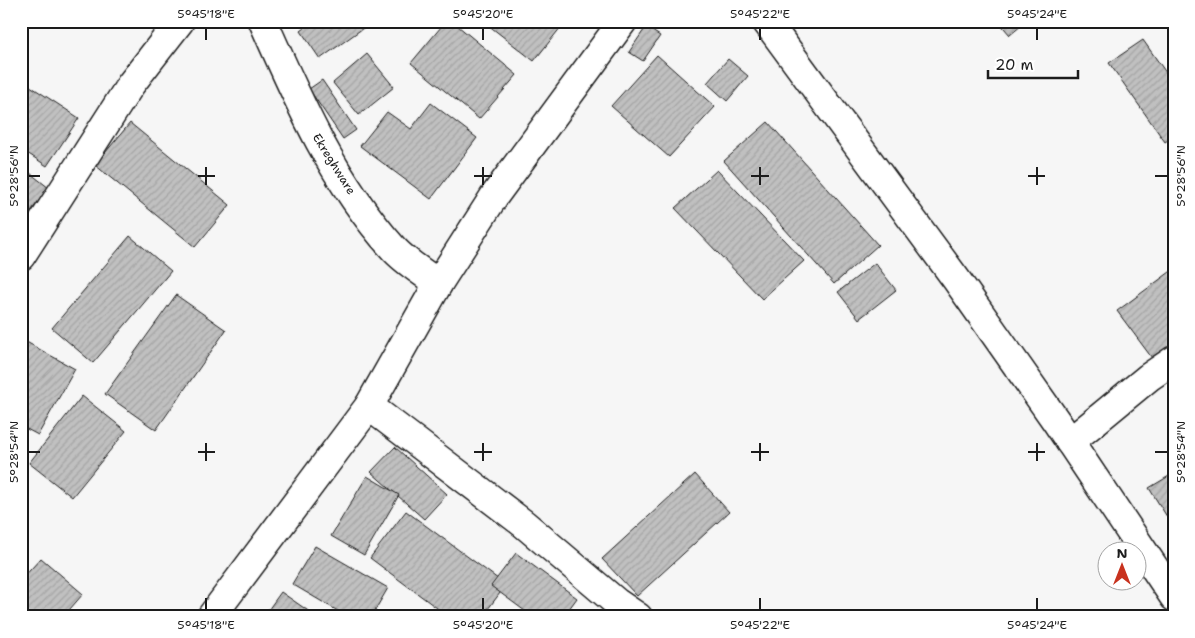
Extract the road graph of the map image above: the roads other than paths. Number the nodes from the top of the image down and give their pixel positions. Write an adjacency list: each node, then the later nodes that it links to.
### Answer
1 (180, 21): 5 (street)
2 (263, 21): 6 (street, Ekreghware)
3 (623, 21): 6 (street)
4 (766, 21): 9 (street)
5 (21, 256)
6 (438, 284): 8 (street)
7 (1174, 360): 9 (street)
8 (369, 406): 11 (street); 12 (street)
9 (1070, 442): 10 (street)
10 (1174, 597)
11 (212, 617)
12 (638, 617)

